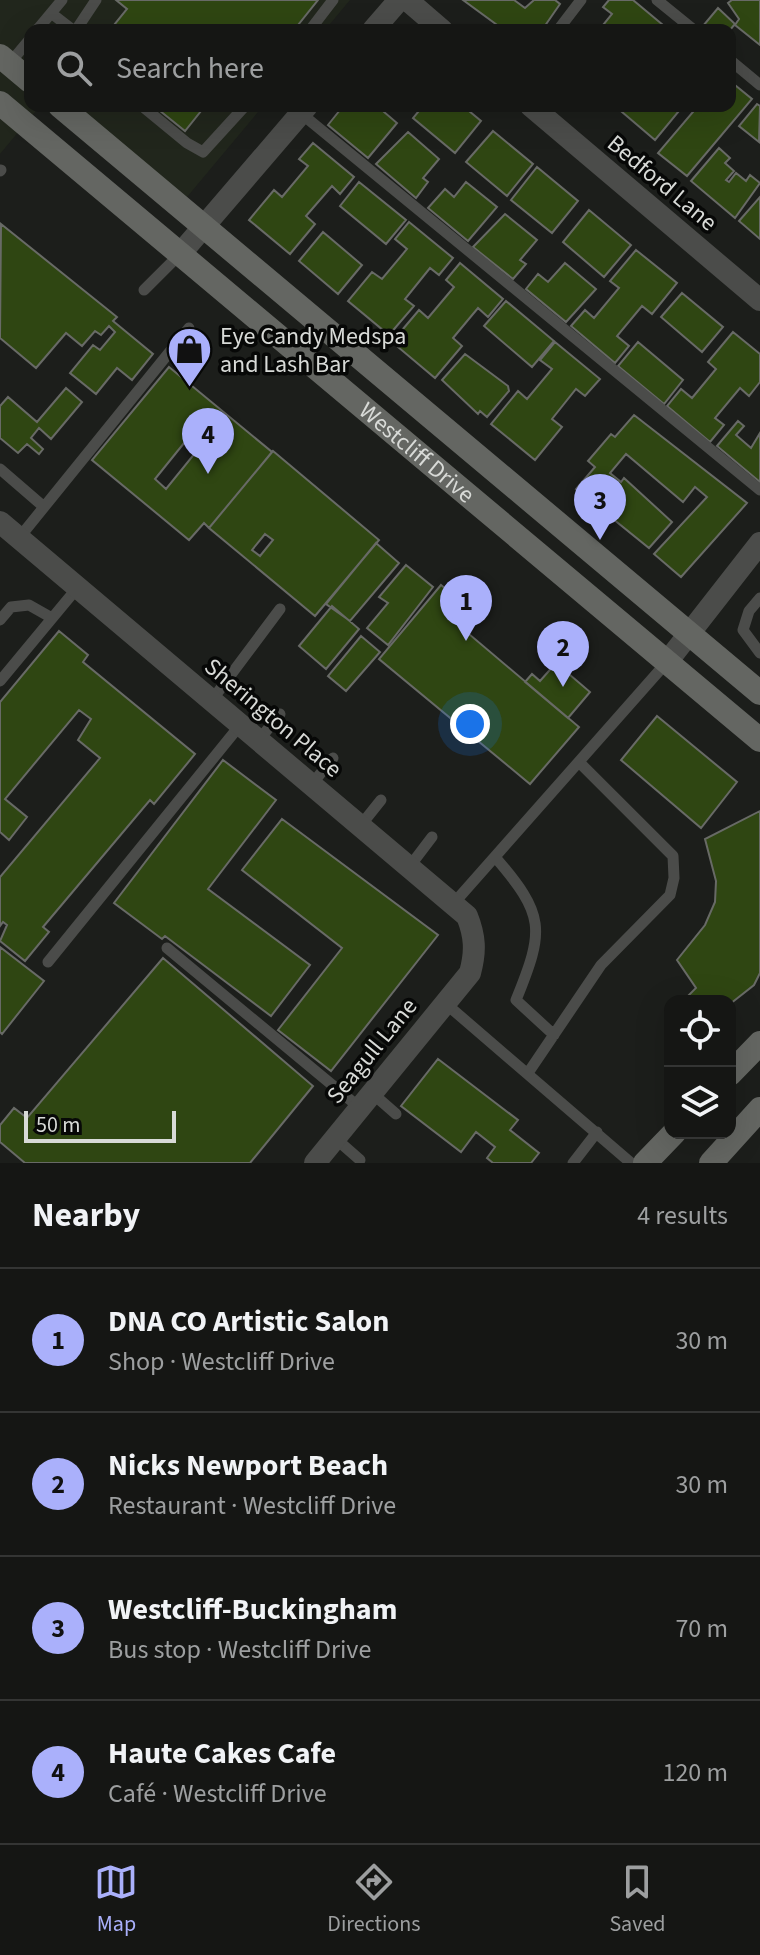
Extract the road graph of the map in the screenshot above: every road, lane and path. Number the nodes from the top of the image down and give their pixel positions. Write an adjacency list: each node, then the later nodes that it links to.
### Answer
1 (62, 0): 8 (lane)
2 (96, 0): 11 (lane)
3 (333, 0): 12 (lane)
4 (399, 0): 13 (street)
5 (407, 0): 14 (street)
6 (581, 0): 15 (lane)
7 (657, 0): 16 (lane)
8 (51, 13): 9 (lane); 10 (lane)
9 (42, 24)
10 (66, 24)
11 (78, 24)
12 (315, 24)
13 (378, 24)
14 (435, 24)
15 (563, 24)
16 (687, 24)
17 (736, 65): 19 (lane)
18 (16, 69): 20 (street)
19 (760, 85)
20 (0, 102): 28 (street, Westcliff Drive)
21 (67, 112): 27 (street, Westcliff Drive)
22 (150, 112): 23 (lane)
23 (240, 112)
24 (297, 112): 27 (street)
25 (305, 112): 33 (lane)
26 (538, 112): 30 (street, Bedford Lane)
27 (203, 226): 28 (street); 43 (street, Westcliff Drive)
28 (181, 253): 29 (lane); 45 (street, Westcliff Drive)
29 (144, 290)
30 (760, 300)
31 (189, 328): 34 (lane)
32 (0, 469): 34 (lane)
33 (760, 490)
34 (44, 507): 36 (lane)
35 (0, 522): 36 (street, Sherington Place)
36 (19, 538): 38 (street, Sherington Place)
37 (760, 544): 43 (street)
38 (78, 587): 41 (lane); 48 (street, Sherington Place)
39 (760, 598): 44 (lane)
40 (280, 609): 48 (lane)
41 (52, 618): 42 (lane); 46 (lane)
42 (0, 620)
43 (688, 632): 45 (street); 47 (street, Westcliff Drive)
44 (760, 653)
45 (667, 662): 52 (street, Westcliff Drive); 54 (lane)
46 (0, 681)
47 (760, 693)
48 (212, 700): 50 (street, Sherington Place)
49 (280, 714): 51 (lane)
50 (241, 724): 51 (street, Sherington Place); 63 (lane)
51 (259, 740): 55 (street, Sherington Place)
52 (760, 740)
53 (333, 758): 55 (lane)
54 (579, 762): 59 (lane); 66 (lane)
55 (312, 784): 57 (street, Sherington Place)
56 (381, 800): 57 (lane)
57 (361, 825): 60 (street, Sherington Place)
58 (432, 837): 60 (lane)
59 (495, 857): 61 (lane); 66 (lane)
60 (410, 866): 61 (street, Sherington Place)
61 (454, 903): 64 (street, Sherington Place)
62 (167, 948): 70 (lane)
63 (48, 962)
64 (470, 973): 65 (street, Seagull Lane)
65 (445, 1003): 69 (lane); 70 (street, Seagull Lane)
66 (554, 1035): 69 (lane)
67 (757, 1044): 68 (street)
68 (736, 1067)
69 (528, 1073): 73 (lane)
70 (366, 1100): 72 (lane); 74 (street, Seagull Lane)
71 (760, 1109): 81 (street)
72 (396, 1114)
73 (597, 1132): 78 (lane); 79 (lane)
74 (335, 1138): 76 (lane); 77 (street, Seagull Lane)
75 (668, 1139): 80 (street)
76 (360, 1160)
77 (315, 1163)
78 (573, 1163)
79 (631, 1163)
80 (645, 1163)
81 (711, 1163)

